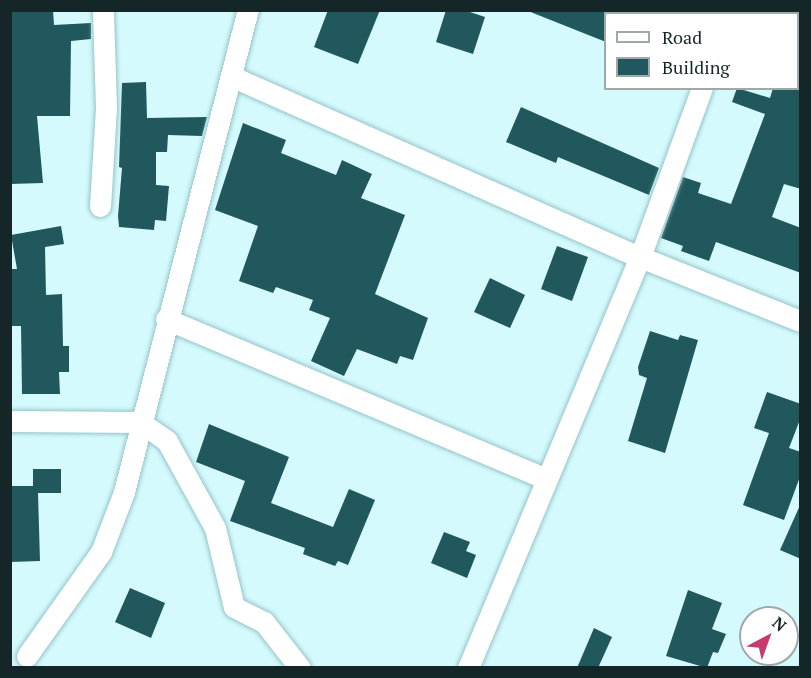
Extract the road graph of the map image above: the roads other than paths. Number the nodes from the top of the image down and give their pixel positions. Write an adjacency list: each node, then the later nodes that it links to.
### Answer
1 (103, 10): 5 (street)
2 (248, 10): 3 (street)
3 (233, 77): 6 (street); 7 (street)
4 (701, 90): 6 (street)
5 (100, 206)
6 (640, 257): 8 (street); 11 (street)
7 (166, 319): 10 (street); 11 (street)
8 (801, 321)
9 (10, 421): 10 (street)
10 (140, 422): 12 (street); 13 (street)
11 (547, 479): 14 (street)
12 (27, 656)
13 (300, 668)
14 (468, 668)

